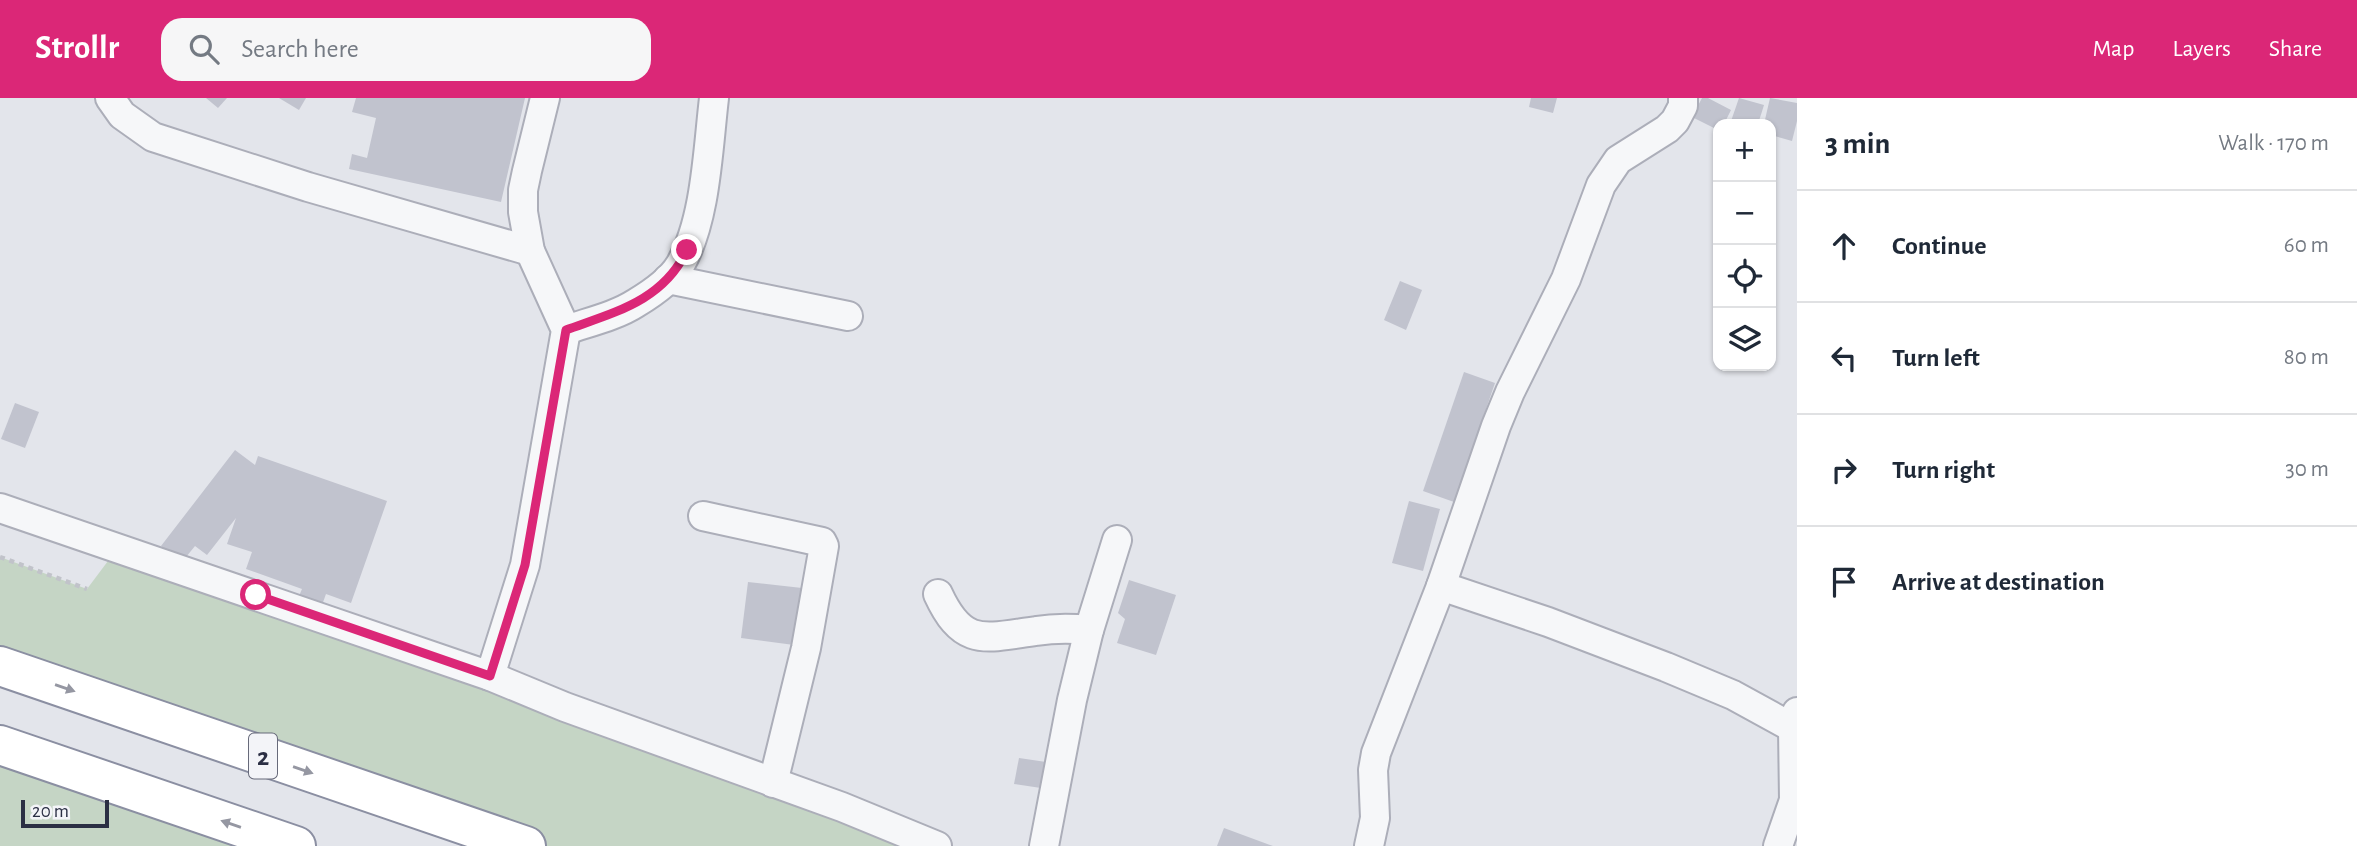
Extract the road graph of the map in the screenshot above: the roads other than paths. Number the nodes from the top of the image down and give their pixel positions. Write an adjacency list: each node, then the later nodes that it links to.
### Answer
1 (110, 98): 5 (street)
2 (545, 98): 5 (street)
3 (714, 98): 6 (street)
4 (1683, 98): 12 (street)
5 (530, 251): 8 (street)
6 (668, 279): 7 (street); 8 (street)
7 (848, 316)
8 (566, 330): 16 (street)
9 (0, 508): 16 (street)
10 (703, 516): 19 (street)
11 (1117, 540): 14 (street)
12 (1441, 586): 17 (street); 24 (street)
13 (938, 594): 14 (street)
14 (1089, 630): 23 (street)
15 (0, 666): 21 (highway, 2, one-way to 21)
16 (490, 676): 19 (street)
17 (1795, 720): 25 (street)
18 (0, 745): 20 (highway, one-way to 18)
19 (773, 783): 22 (street)
20 (296, 846)
21 (526, 846)
22 (937, 846)
23 (1044, 846)
24 (1369, 846)
25 (1778, 846)

